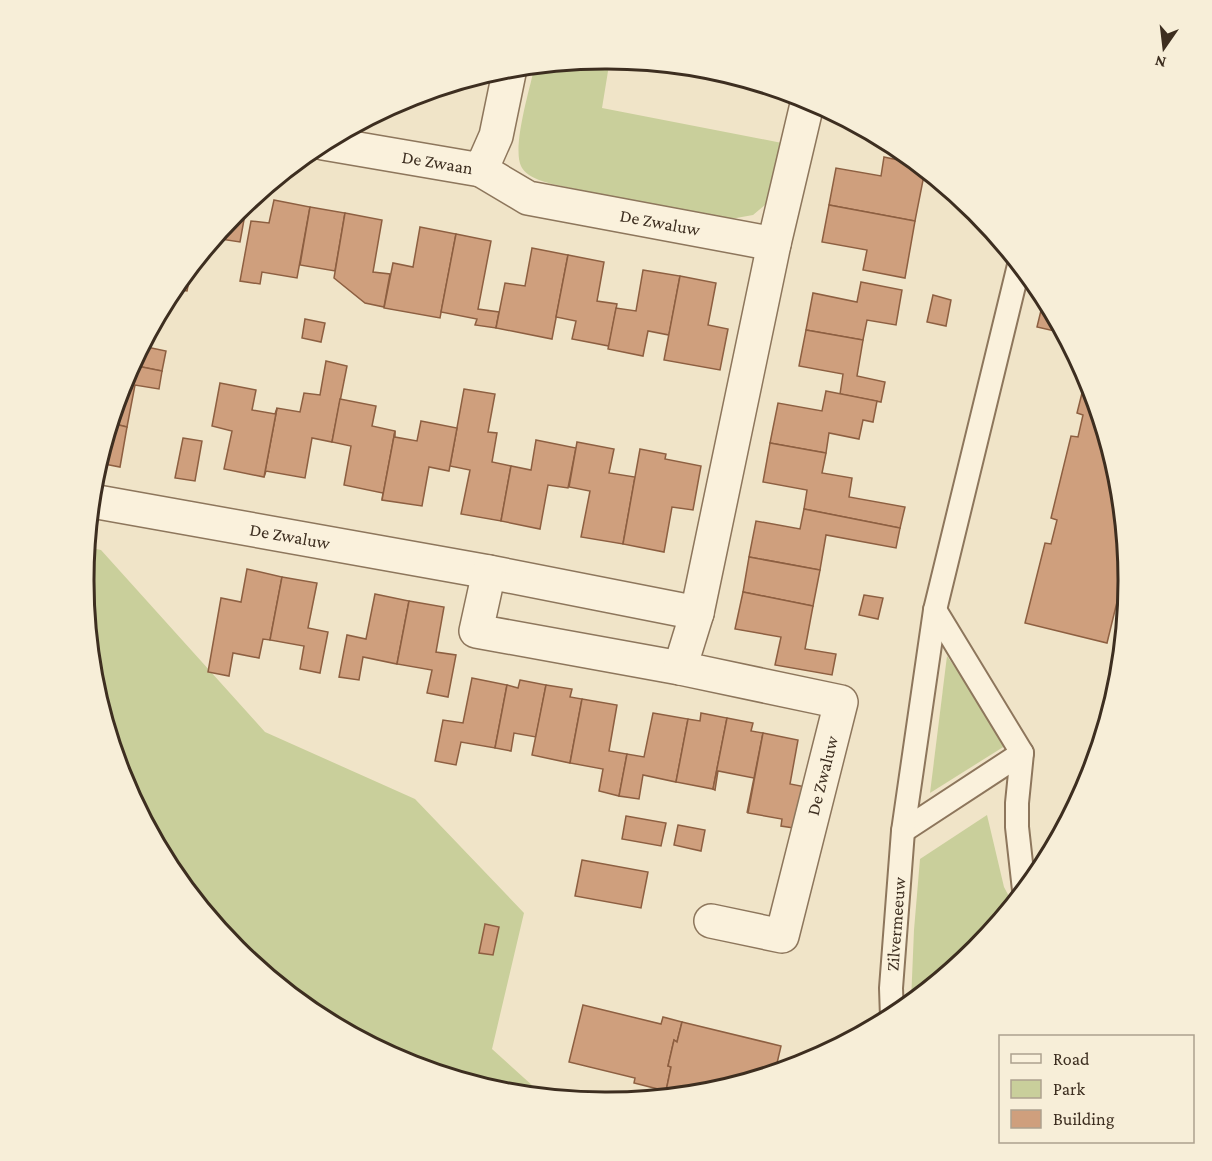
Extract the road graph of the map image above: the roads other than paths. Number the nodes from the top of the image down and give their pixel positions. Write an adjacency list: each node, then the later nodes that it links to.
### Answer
1 (508, 79): 4 (street, De Zwaan)
2 (806, 110): 5 (street)
3 (338, 146): 4 (street, De Zwaan)
4 (481, 170): 5 (street, De Zwaluw)
5 (774, 244): 10 (street)
6 (1016, 275): 9 (lane, Zilvermeeuw)
7 (101, 503): 8 (street, De Zwaluw)
8 (489, 572): 10 (street, De Zwaluw); 11 (street, De Zwaluw)
9 (935, 610): 12 (lane); 13 (lane, Zilvermeeuw)
10 (697, 613): 11 (street)
11 (680, 668): 15 (street, De Zwaluw)
12 (1022, 753): 13 (lane); 14 (lane)
13 (903, 831): 16 (lane, Zilvermeeuw)
14 (1023, 877)
15 (711, 921)
16 (892, 1005)

